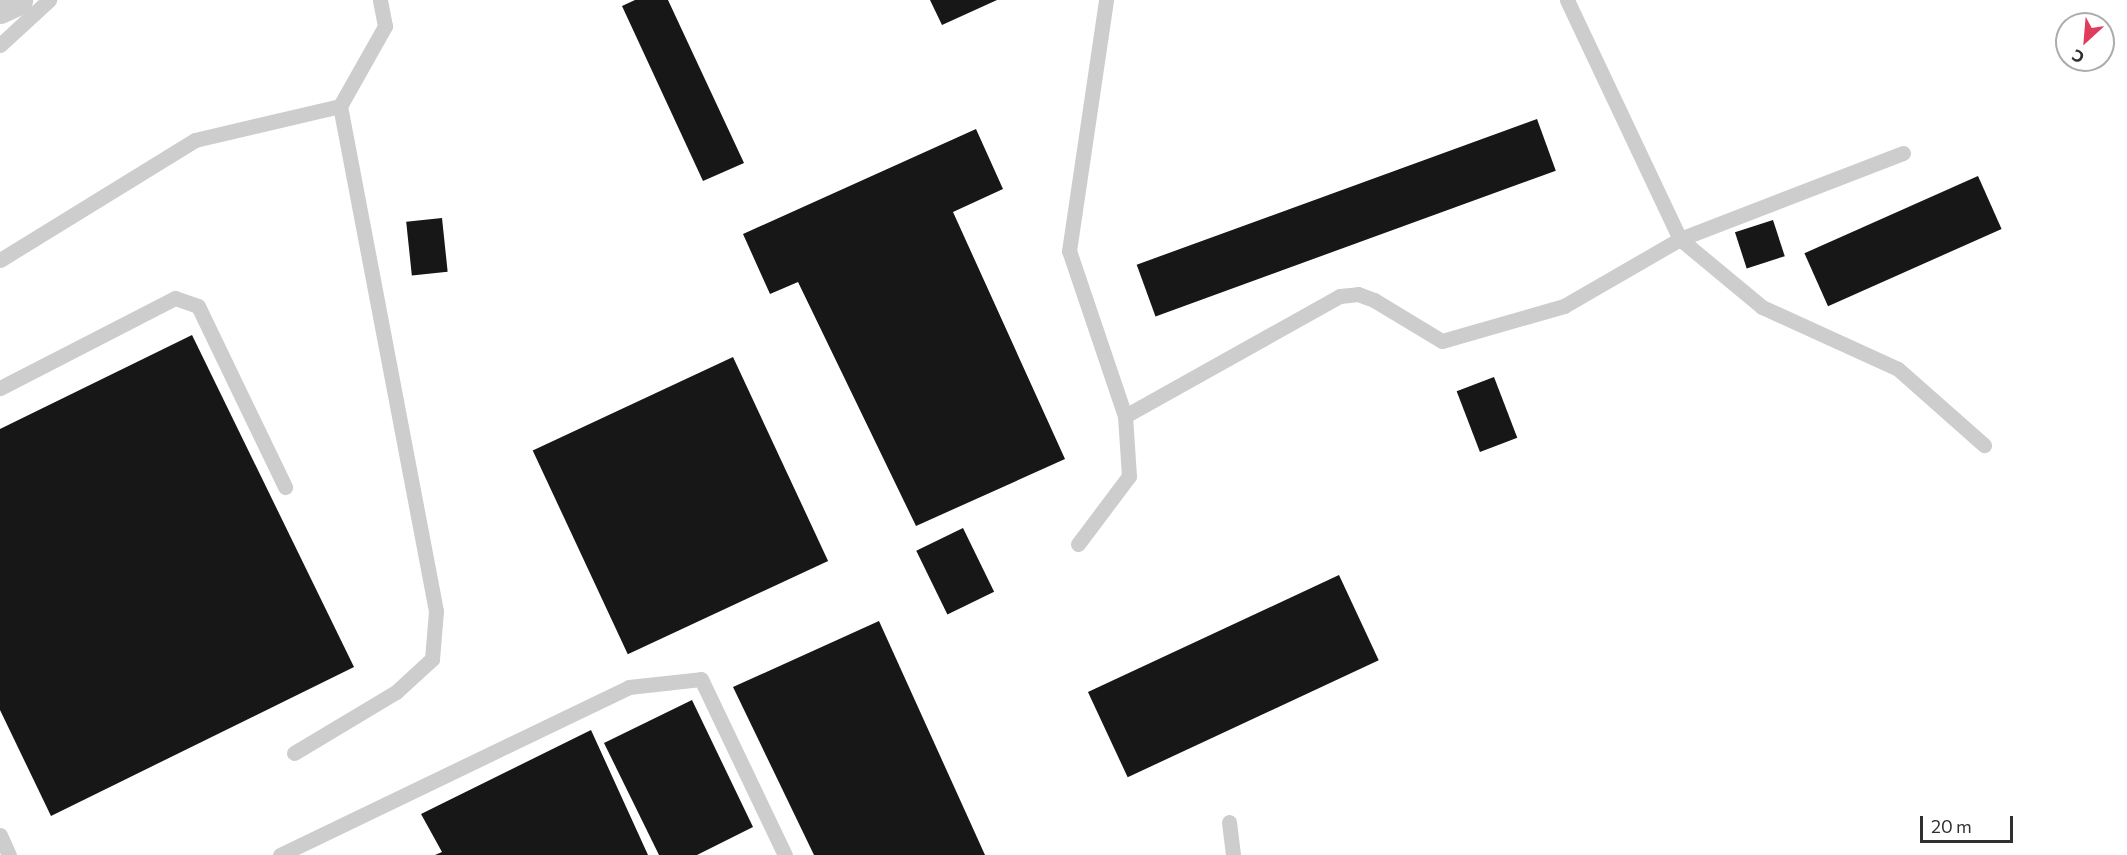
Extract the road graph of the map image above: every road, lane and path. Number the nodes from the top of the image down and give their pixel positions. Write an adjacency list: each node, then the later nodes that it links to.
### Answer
1 (17, 0): 6 (street)
2 (49, 0): 7 (lane)
3 (380, 0): 8 (lane)
4 (1106, 0): 13 (lane)
5 (1567, 0): 10 (lane)
6 (0, 8)
7 (0, 45)
8 (340, 106): 11 (lane); 17 (lane)
9 (1903, 153): 10 (lane)
10 (1680, 239): 13 (lane); 14 (lane)
11 (0, 260)
12 (0, 388): 15 (lane)
13 (1125, 416): 16 (lane)
14 (1984, 445)
15 (285, 487)
16 (1078, 544)
17 (294, 753)
18 (1229, 822): 23 (lane)
19 (0, 835): 20 (lane)
20 (9, 855)
21 (280, 855): 22 (lane)
22 (785, 855)
23 (1233, 855)

